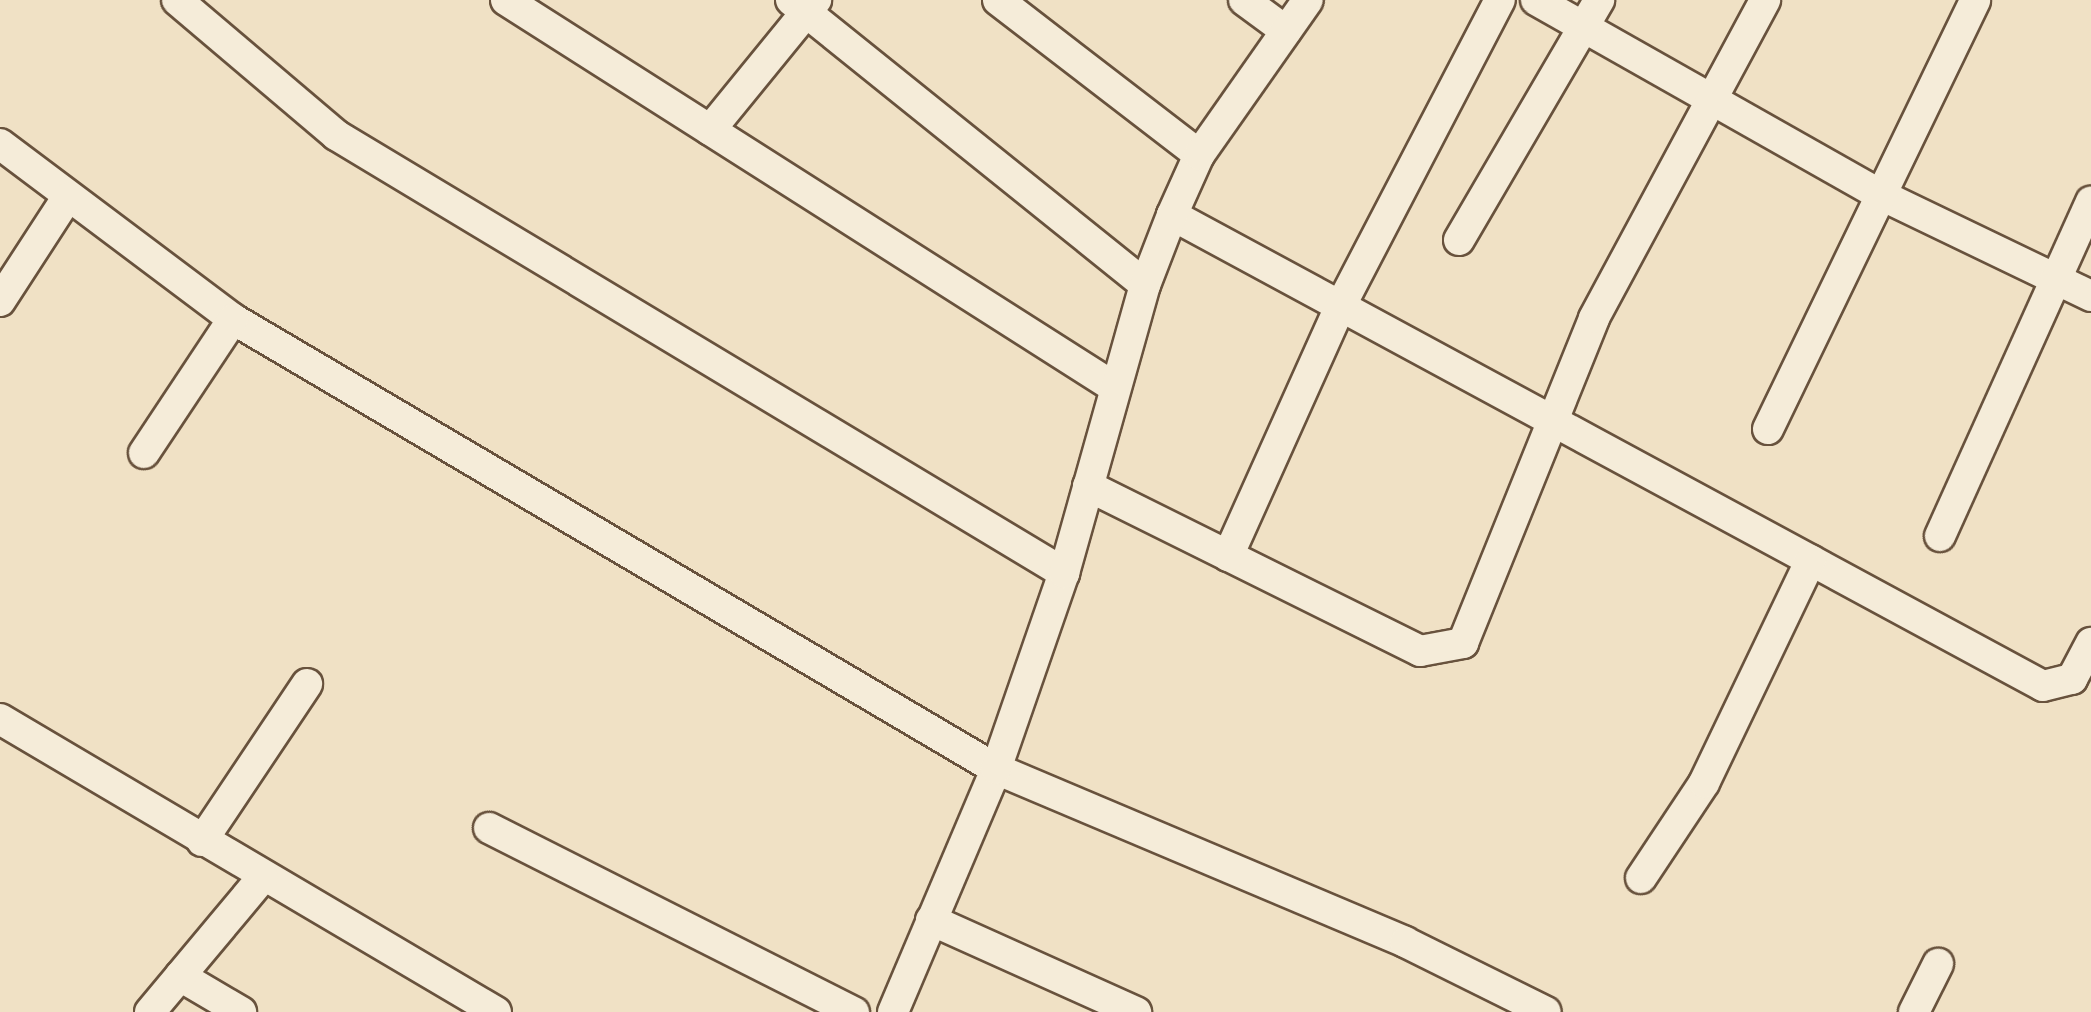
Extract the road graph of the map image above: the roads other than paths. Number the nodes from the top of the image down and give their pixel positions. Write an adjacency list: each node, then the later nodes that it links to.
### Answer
1 (177, 0): 38 (street)
2 (506, 0): 12 (street)
3 (998, 0): 18 (street)
4 (1244, 0): 14 (street)
5 (1308, 0): 14 (street)
6 (1500, 0): 28 (street)
7 (1536, 0): 13 (street)
8 (1599, 0): 13 (street)
9 (1766, 0): 15 (street)
10 (1975, 0): 19 (street)
11 (804, 4): 16 (street); 25 (street)
12 (540, 9): 16 (street)
13 (1582, 29): 15 (street); 23 (street)
14 (1286, 31): 18 (street)
15 (1712, 104): 19 (street); 31 (street)
16 (710, 130): 30 (street)
17 (0, 144): 20 (street)
18 (1199, 156): 22 (street)
19 (1881, 195): 24 (street); 32 (street)
20 (67, 198): 27 (street); 29 (street)
21 (2091, 202): 24 (street)
22 (1172, 215): 25 (street); 28 (street)
23 (1459, 240)
24 (2056, 279): 26 (street); 35 (street)
25 (1144, 284): 30 (street)
26 (2091, 296)
27 (0, 301)
28 (1340, 307): 31 (street); 36 (street)
29 (233, 319): 33 (street); 42 (street)
30 (1114, 387): 34 (street)
31 (1553, 425): 36 (street); 37 (street)
32 (1768, 429)
33 (144, 454)
34 (1088, 486): 36 (street); 38 (street)
35 (1940, 536)
36 (1228, 556)
37 (1812, 560): 39 (street); 46 (street)
38 (1064, 573): 42 (street)
39 (2091, 644)
40 (306, 684): 44 (street)
41 (0, 719): 44 (street)
42 (996, 769): 47 (street); 56 (street)
43 (488, 828): 53 (street)
44 (202, 840): 45 (street)
45 (262, 877): 49 (street); 52 (street)
46 (1641, 878)
47 (931, 920): 54 (street); 55 (street)
48 (1938, 964): 57 (street)
49 (180, 976): 50 (street); 51 (street)
50 (150, 1012)
51 (241, 1012)
52 (496, 1012)
53 (854, 1012)
54 (894, 1012)
55 (1136, 1012)
56 (1546, 1012)
57 (1914, 1012)

